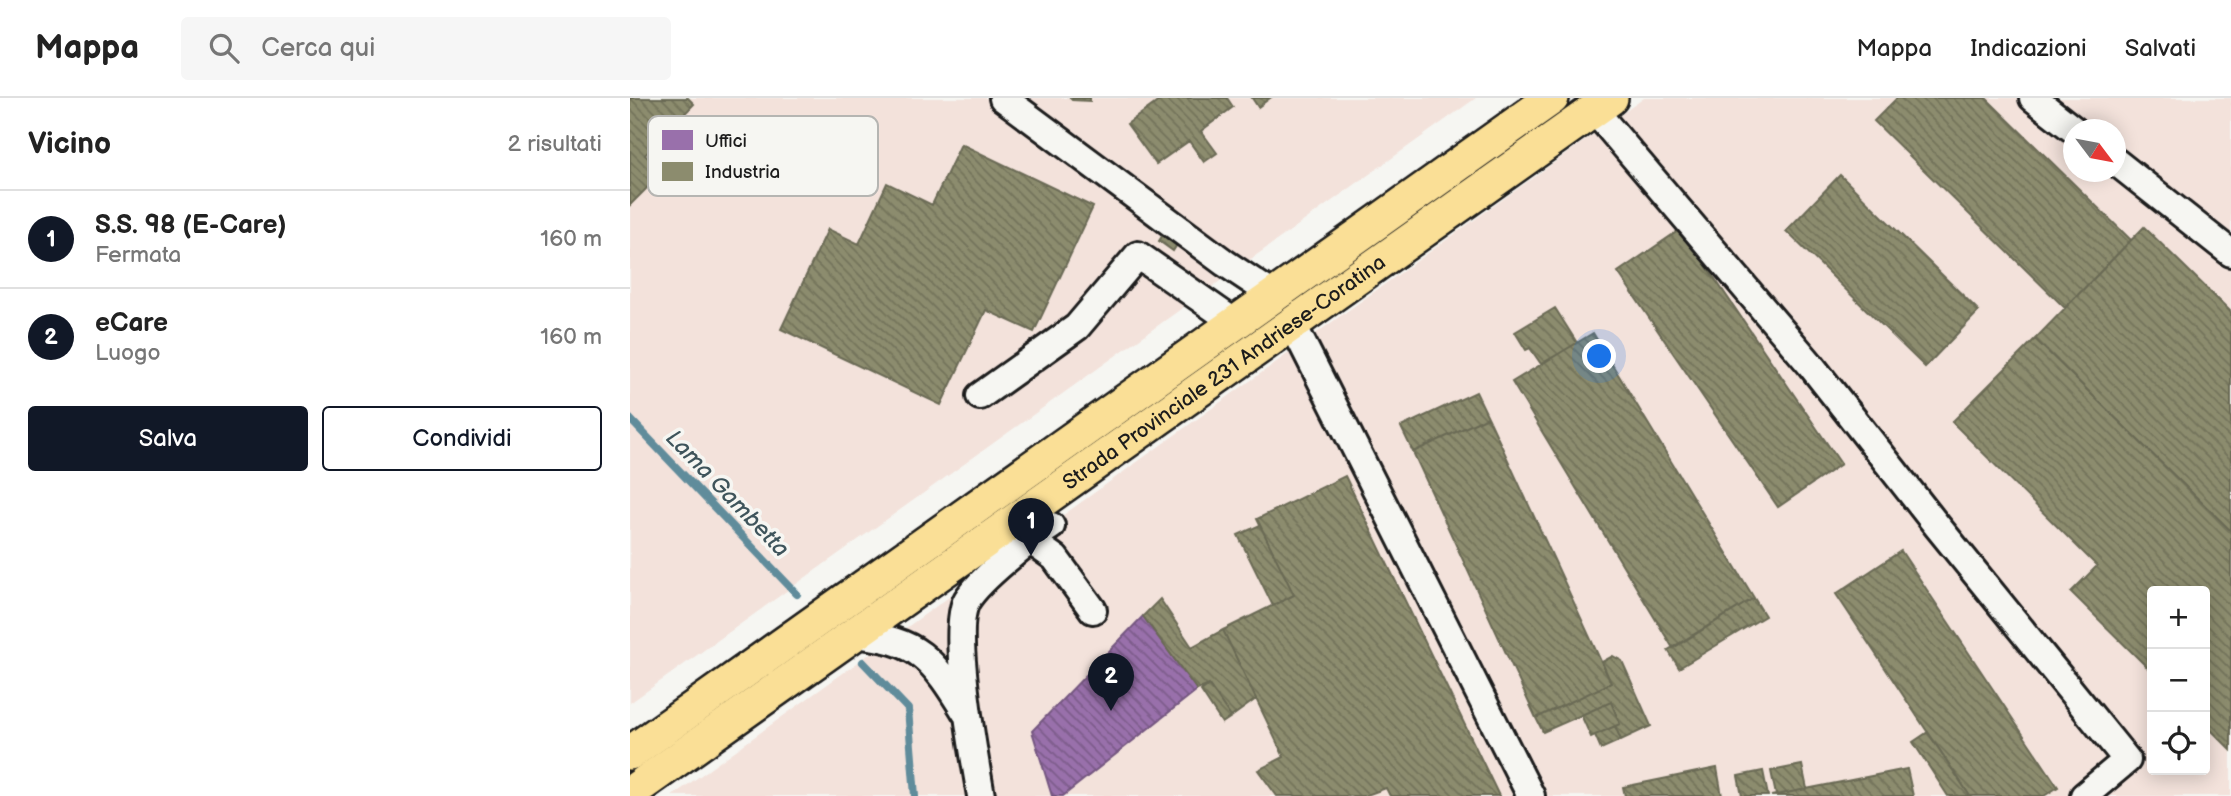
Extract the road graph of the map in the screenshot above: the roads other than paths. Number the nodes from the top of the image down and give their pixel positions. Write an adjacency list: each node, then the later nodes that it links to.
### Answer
1 (1003, 98): 8 (street)
2 (1552, 98): 8 (main road, Strada Provinciale 231 Andriese-Coratina)
3 (2033, 98): 5 (street)
4 (1603, 104): 10 (main road, Strada Provinciale 231 Andriese-Coratina); 21 (street)
5 (2063, 121)
6 (2126, 170): 7 (street)
7 (2231, 253)
8 (1273, 295): 9 (main road, Strada Provinciale 231 Andriese-Coratina)
9 (1234, 322): 11 (street); 17 (main road, Strada Provinciale 231 Andriese-Coratina)
10 (1292, 323): 13 (main road, Strada Provinciale 231 Andriese-Coratina); 20 (street)
11 (980, 396)
12 (1051, 526): 13 (street)
13 (1017, 532): 14 (street); 15 (main road, Strada Provinciale 231 Andriese-Coratina); 16 (street)
14 (1093, 610)
15 (853, 634): 16 (street); 18 (main road, Strada Provinciale 231 Andriese-Coratina)
16 (967, 714): 19 (street)
17 (630, 753)
18 (630, 793)
19 (982, 796)
20 (1531, 796)
21 (2084, 796)

